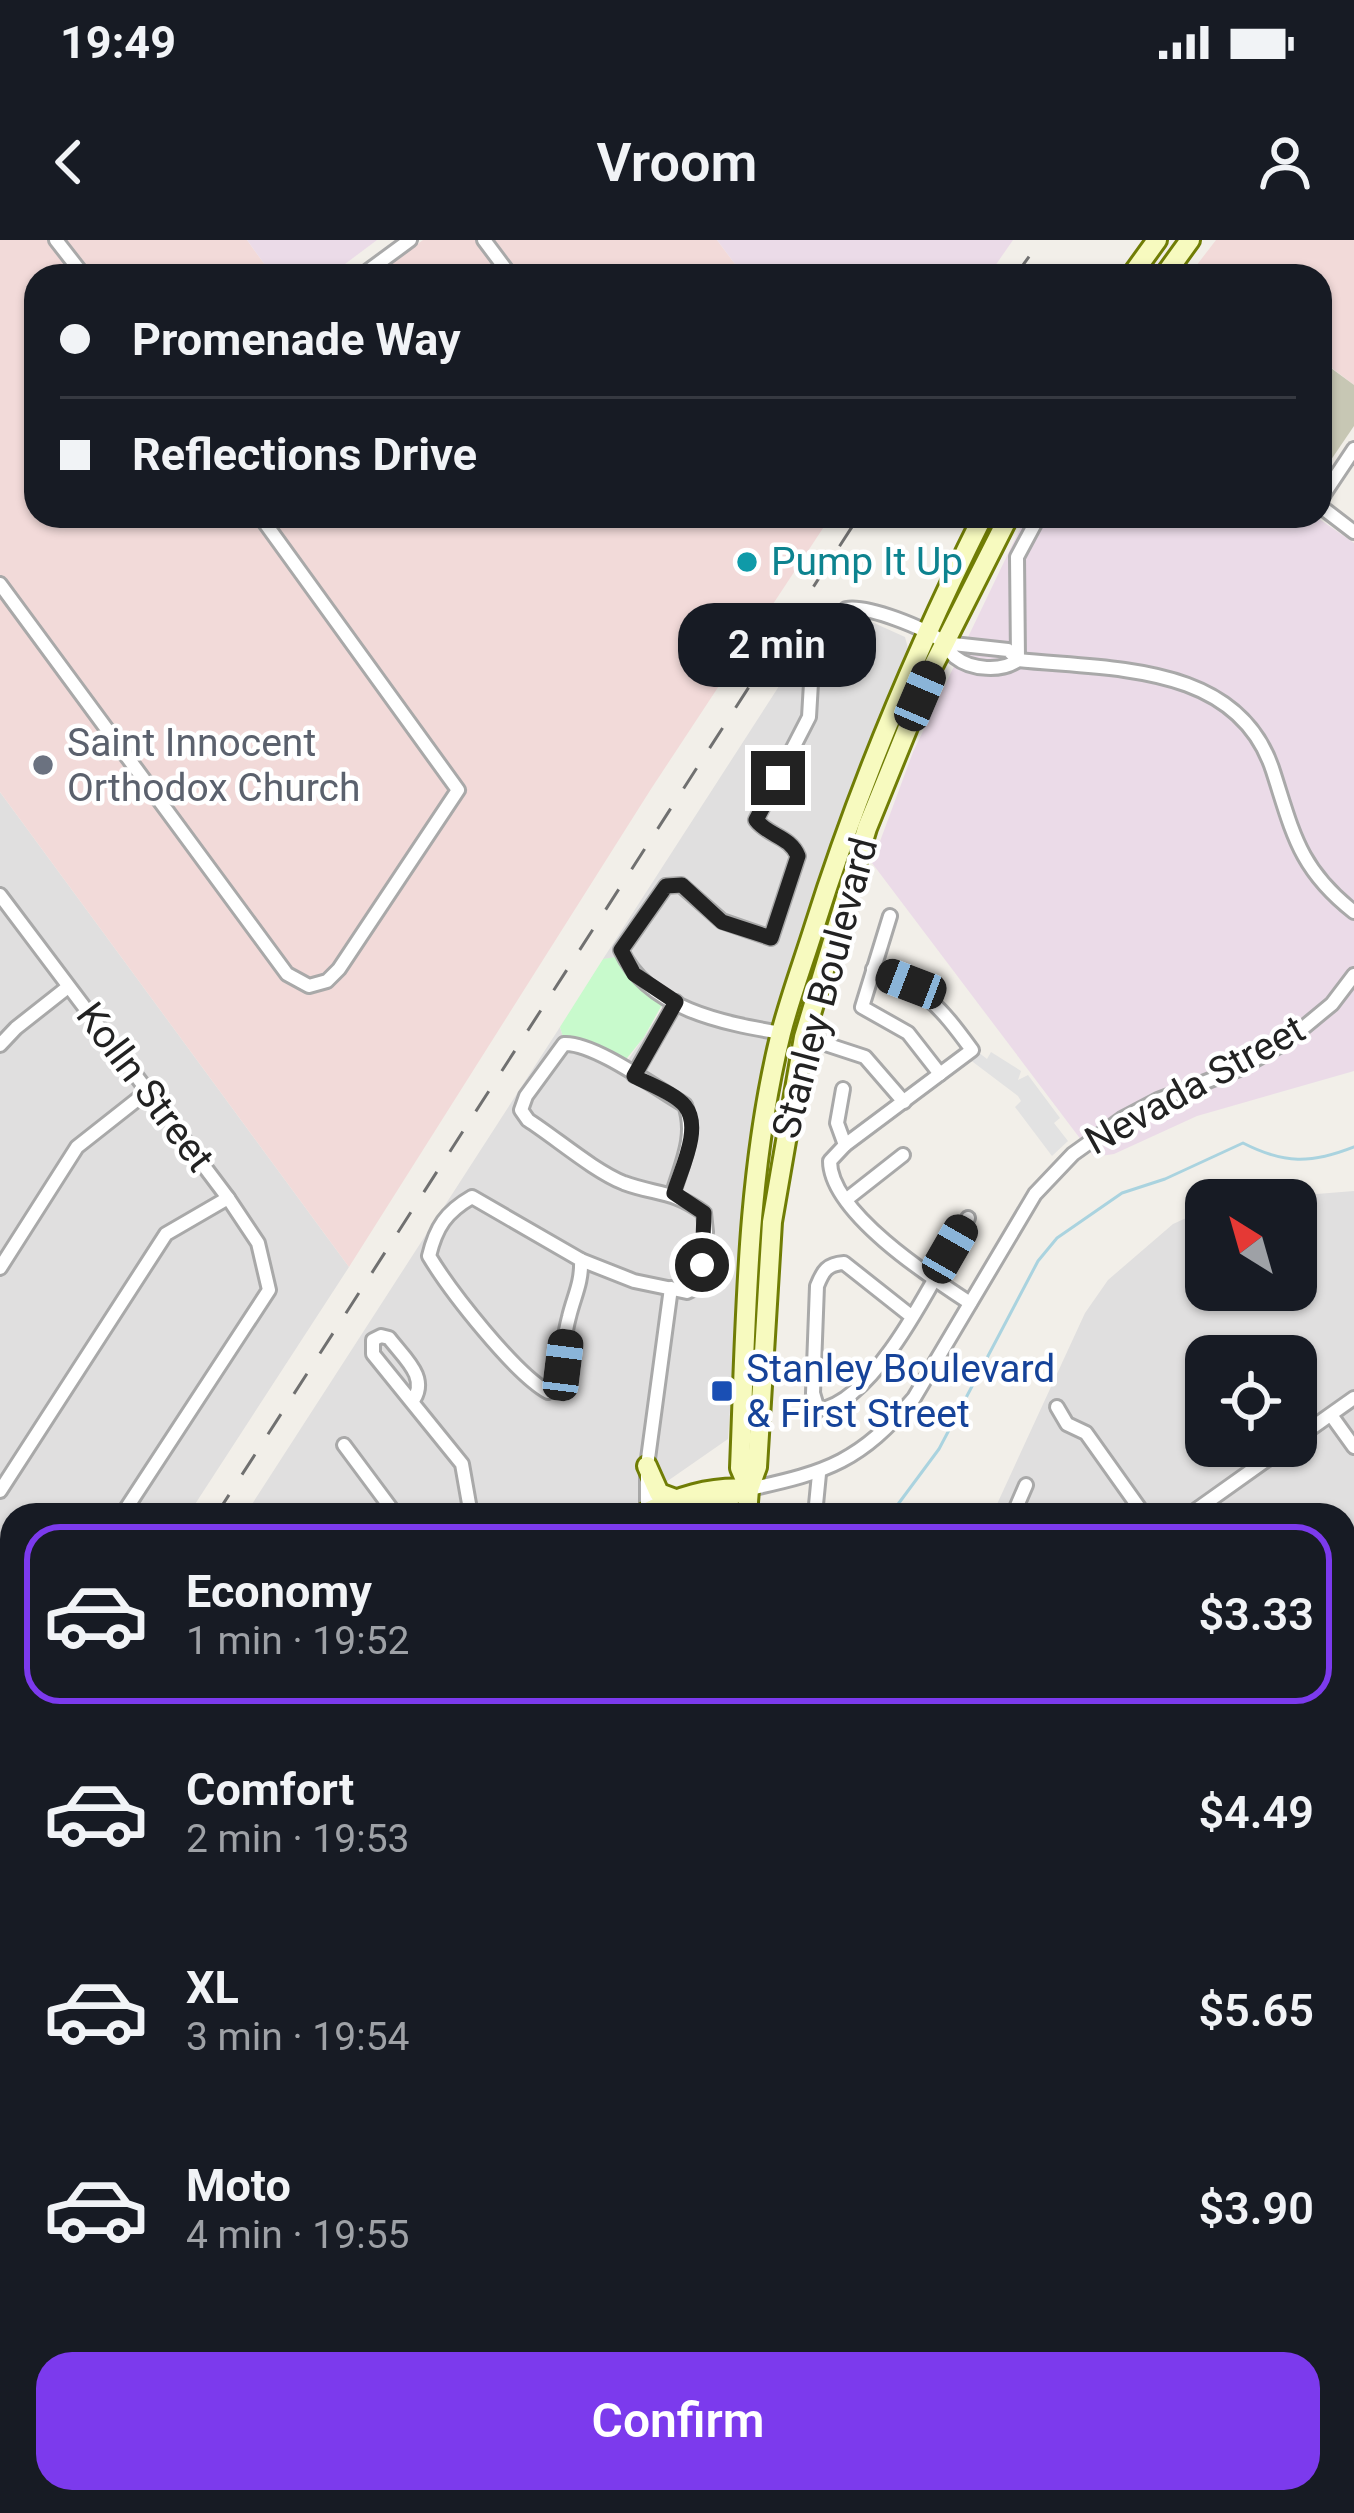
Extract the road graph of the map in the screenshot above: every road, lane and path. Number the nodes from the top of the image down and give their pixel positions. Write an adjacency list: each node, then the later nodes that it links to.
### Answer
1 (410, 240): 2 (street)
2 (378, 264)
3 (1354, 449): 4 (street)
4 (1332, 484)
5 (269, 528): 9 (street)
6 (978, 528): 10 (main road, Stanley Boulevard)
7 (1002, 528): 10 (main road, Stanley Boulevard)
8 (1033, 528): 11 (street)
9 (0, 584)
10 (935, 638): 11 (street); 12 (main road, Stanley Boulevard); 20 (street)
11 (1018, 661): 15 (street)
12 (858, 825): 14 (main road, Stanley Boulevard); 22 (main road, Stanley Boulevard)
13 (0, 895): 19 (street, Kolln Street)
14 (819, 910): 21 (main road, Stanley Boulevard); 22 (main road)
15 (1354, 911)
16 (890, 916): 17 (street)
17 (873, 969): 24 (street); 24 (street)
18 (1354, 975): 40 (street, Nevada Street)
19 (68, 987): 23 (street); 27 (street, Kolln Street)
20 (676, 1002): 21 (street); 25 (street)
21 (781, 1033): 31 (main road); 53 (main road, Stanley Boulevard)
22 (804, 1037): 28 (street); 31 (main road, Stanley Boulevard)
23 (0, 1045)
24 (940, 1074): 28 (street)
25 (634, 1076): 32 (street); 32 (street)
26 (843, 1089): 29 (street)
27 (148, 1091): 33 (street, Kolln Street); 37 (street)
28 (904, 1102): 29 (street)
29 (845, 1145): 34 (street)
30 (903, 1155): 34 (street)
31 (779, 1162): 53 (main road, Stanley Boulevard)
32 (674, 1193): 39 (street)
33 (228, 1198): 54 (street); 55 (street, Kolln Street)
34 (847, 1199): 38 (street)
35 (968, 1218): 38 (street)
36 (581, 1260): 36 (street); 39 (street)
37 (0, 1268)
38 (932, 1279): 40 (street); 41 (street)
39 (671, 1288): 49 (street)
40 (970, 1304): 51 (street, Nevada Street)
41 (911, 1316): 41 (street)
42 (1354, 1398): 45 (street)
43 (412, 1402): 43 (street); 57 (street)
44 (1057, 1407): 64 (street)
45 (1331, 1415): 46 (street); 48 (street)
46 (1317, 1425)
47 (344, 1445): 56 (street)
48 (1354, 1447)
49 (647, 1466): 58 (street); 59 (main road)
50 (1256, 1467): 65 (street)
51 (819, 1474): 53 (street, Nevada Street); 62 (street)
52 (1025, 1485): 63 (street)
53 (749, 1489): 60 (main road); 61 (main road)
54 (0, 1491)
55 (130, 1503)
56 (387, 1503)
57 (469, 1503)
58 (645, 1503)
59 (670, 1503)
60 (691, 1503)
61 (748, 1503)
62 (816, 1503)
63 (1017, 1503)
64 (1136, 1503)
65 (1206, 1503)

